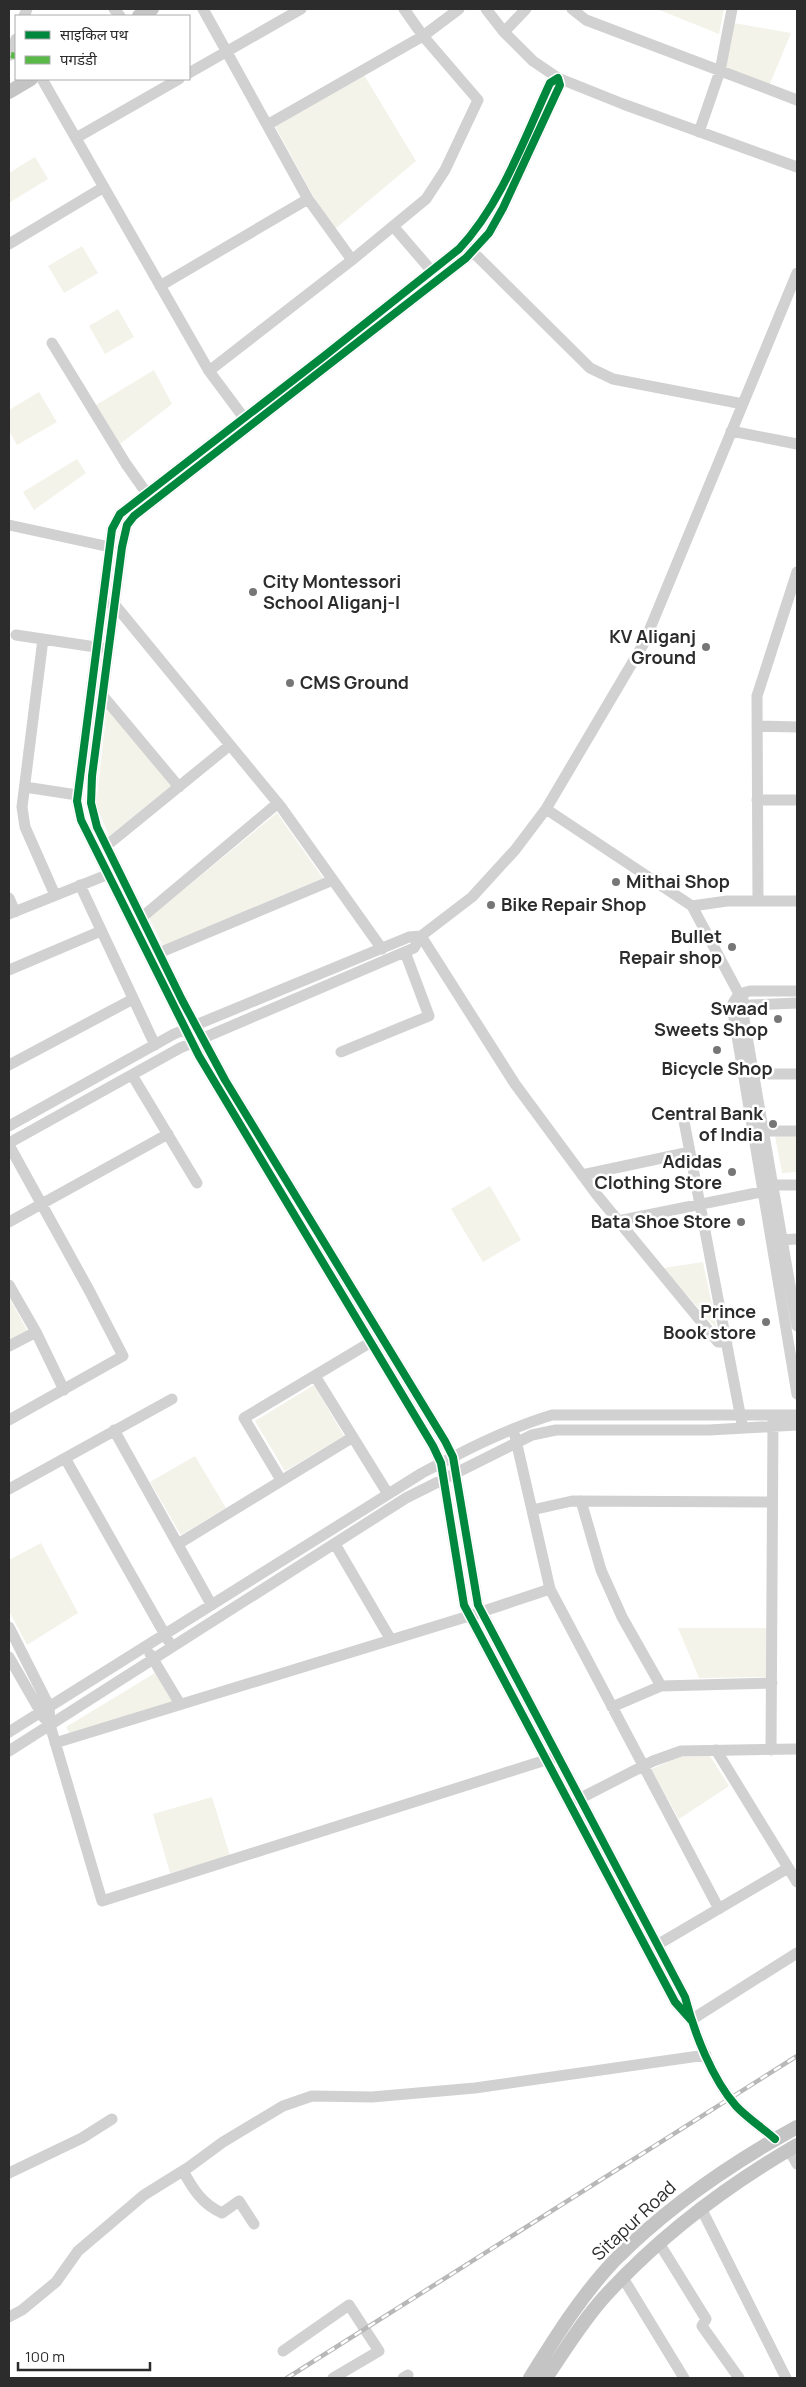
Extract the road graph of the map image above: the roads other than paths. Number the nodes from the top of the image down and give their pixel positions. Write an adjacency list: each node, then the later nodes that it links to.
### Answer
1 (203, 9): 11 (street)
2 (301, 9): 11 (street)
3 (404, 9): 10 (street)
4 (459, 9): 10 (street)
5 (486, 9): 9 (street)
6 (526, 9): 9 (street)
7 (572, 9): 12 (street)
8 (732, 9): 12 (street)
9 (504, 32): 14 (street)
10 (423, 36): 20 (street); 26 (street)
11 (226, 52): 13 (street); 20 (street)
12 (720, 71): 19 (street); 21 (street)
13 (190, 72)
14 (558, 78): 21 (street); 28 (street)
15 (29, 80): 18 (main road)
16 (43, 80): 22 (street)
17 (177, 80): 22 (street)
18 (9, 92)
19 (797, 100)
20 (267, 125): 25 (street)
21 (699, 132): 23 (street)
22 (76, 138): 24 (street)
23 (797, 167)
24 (104, 187): 27 (street); 32 (street)
25 (308, 199): 29 (street); 32 (street)
26 (393, 226): 29 (street); 31 (street)
27 (11, 239)
28 (468, 247): 31 (street); 36 (street)
29 (352, 260): 35 (street)
30 (797, 273): 33 (street)
31 (435, 275): 37 (street)
32 (160, 286): 35 (street)
33 (792, 300): 36 (street)
34 (52, 343): 40 (street)
35 (209, 371): 37 (street)
36 (743, 404): 38 (street)
37 (247, 422): 40 (street)
38 (731, 432): 39 (street); 60 (street)
39 (797, 444)
40 (149, 497): 42 (street); 45 (street)
41 (9, 525): 42 (street)
42 (110, 547): 44 (street)
43 (797, 572): 51 (street)
44 (102, 603): 45 (street); 48 (street)
45 (115, 605): 49 (street); 53 (street)
46 (16, 635): 47 (street)
47 (43, 639): 48 (street); 55 (street)
48 (96, 647): 49 (street); 56 (street)
49 (109, 649): 50 (street)
50 (102, 696): 54 (street); 61 (street)
51 (757, 726): 52 (street); 57 (street)
52 (797, 727)
53 (230, 745): 54 (street); 59 (street)
54 (179, 787): 61 (street)
55 (25, 788): 56 (street); 65 (street)
56 (77, 795): 62 (street)
57 (758, 800): 58 (street); 67 (street)
58 (797, 800)
59 (278, 803): 63 (street); 71 (street)
60 (546, 809): 69 (street); 73 (street)
61 (106, 846): 62 (street)
62 (113, 872): 64 (street); 71 (street); 83 (street)
63 (333, 880): 74 (street); 76 (street)
64 (80, 885): 65 (street); 72 (street)
65 (55, 895): 70 (street)
66 (9, 898): 70 (street)
67 (758, 901): 68 (street); 69 (street)
68 (797, 901)
69 (692, 906): 79 (street)
70 (12, 913)
71 (141, 918): 76 (street)
72 (101, 931): 77 (street); 80 (street)
73 (421, 936): 74 (street); 75 (street); 98 (street)
74 (382, 948): 83 (street)
75 (404, 952): 84 (street); 86 (street)
76 (159, 953): 83 (street)
77 (9, 970)
78 (797, 991): 79 (street)
79 (738, 994): 82 (street); 88 (street)
80 (133, 999): 85 (street); 87 (street)
81 (797, 1003): 82 (street)
82 (750, 1005): 88 (street)
83 (190, 1028): 84 (street); 85 (street)
84 (197, 1041): 90 (street); 102 (street)
85 (155, 1045): 92 (street)
86 (341, 1052)
87 (9, 1065)
88 (748, 1074): 89 (street); 93 (street); 101 (street)
89 (797, 1074)
90 (132, 1075): 95 (street); 96 (street)
91 (683, 1116): 97 (street)
92 (9, 1126)
93 (763, 1130): 94 (street); 101 (street)
94 (797, 1131)
95 (168, 1134): 99 (street); 103 (street)
96 (9, 1144): 103 (street)
97 (690, 1152): 98 (street); 104 (street)
98 (582, 1175): 105 (street)
99 (197, 1183)
100 (797, 1185): 101 (street)
101 (768, 1188): 104 (street); 108 (street)
102 (292, 1200): 113 (street); 130 (street)
103 (41, 1204): 106 (street); 117 (street)
104 (700, 1204): 105 (street); 114 (street)
105 (618, 1221): 114 (street)
106 (9, 1222)
107 (797, 1239): 108 (street)
108 (777, 1240): 110 (street)
109 (9, 1285): 112 (street)
110 (790, 1293): 111 (street); 118 (street)
111 (797, 1326)
112 (36, 1332): 115 (street); 117 (street)
113 (371, 1342): 116 (street); 132 (street)
114 (727, 1342): 121 (street)
115 (9, 1346)
116 (315, 1376): 128 (street); 134 (street)
117 (64, 1390): 122 (street)
118 (797, 1394)
119 (172, 1399): 127 (street)
120 (797, 1415): 123 (street)
121 (741, 1416): 123 (street); 125 (street); 126 (street)
122 (9, 1420)
123 (773, 1421): 124 (street); 126 (street); 139 (street)
124 (797, 1425)
125 (513, 1428): 129 (street); 130 (street)
126 (743, 1428): 129 (street)
127 (114, 1430): 131 (street); 141 (street)
128 (353, 1437): 134 (street); 137 (street)
129 (517, 1443): 133 (street); 140 (street)
130 (453, 1457): 132 (street); 133 (street)
131 (65, 1458): 136 (street); 148 (street)
132 (441, 1463): 135 (street); 137 (street)
133 (455, 1474): 135 (street); 145 (street)
134 (281, 1480): 141 (street)
135 (444, 1480): 142 (street); 146 (street)
136 (9, 1489)
137 (388, 1494): 144 (street)
138 (581, 1501): 139 (street); 140 (street); 155 (street)
139 (772, 1502): 154 (street)
140 (532, 1510): 143 (street)
141 (178, 1544): 144 (street)
142 (335, 1544): 149 (street); 151 (street)
143 (550, 1588): 145 (street); 158 (street)
144 (212, 1604): 148 (street)
145 (482, 1612): 146 (street); 167 (street)
146 (469, 1616): 149 (street); 168 (street)
147 (9, 1627): 157 (street)
148 (164, 1634): 150 (street); 151 (street)
149 (391, 1640): 156 (street)
150 (145, 1646): 153 (street); 157 (street)
151 (172, 1648): 153 (street)
152 (9, 1658): 159 (street)
153 (153, 1660): 156 (street); 160 (street)
154 (772, 1683): 155 (street); 164 (street)
155 (660, 1686): 158 (street)
156 (180, 1704): 162 (street)
157 (49, 1706): 159 (street); 160 (street)
158 (612, 1707): 169 (street)
159 (39, 1713): 160 (street); 161 (street)
160 (50, 1725): 162 (street); 165 (street)
161 (9, 1732)
162 (55, 1743): 168 (street)
163 (716, 1750): 164 (street); 169 (street); 171 (street)
164 (771, 1750): 166 (street)
165 (9, 1751)
166 (796, 1751)
167 (557, 1757): 168 (street); 170 (street)
168 (545, 1760): 176 (street)
169 (642, 1766): 170 (street); 173 (street)
170 (579, 1799): 174 (street)
171 (788, 1868): 172 (street); 173 (street)
172 (797, 1882)
173 (719, 1909): 174 (street)
174 (658, 1945): 176 (street)
175 (797, 1953): 176 (street)
176 (691, 2020): 177 (street)
177 (706, 2055): 180 (street); 183 (street)
178 (112, 2119): 184 (street)
179 (797, 2127): 180 (main road, Sitapur Road)
180 (775, 2139): 192 (main road, Sitapur Road)
181 (793, 2148): 182 (street); 185 (main road, Sitapur Road)
182 (797, 2164)
183 (183, 2171): 186 (street); 189 (street)
184 (9, 2173)
185 (701, 2208): 187 (main road, Sitapur Road); 196 (street)
186 (254, 2224)
187 (659, 2244): 188 (main road, Sitapur Road); 195 (street)
188 (623, 2278): 193 (main road, Sitapur Road); 194 (street)
189 (9, 2317)
190 (283, 2351): 191 (street)
191 (333, 2378)
192 (530, 2378)
193 (546, 2378)
194 (684, 2378)
195 (739, 2378)
196 (786, 2378)

